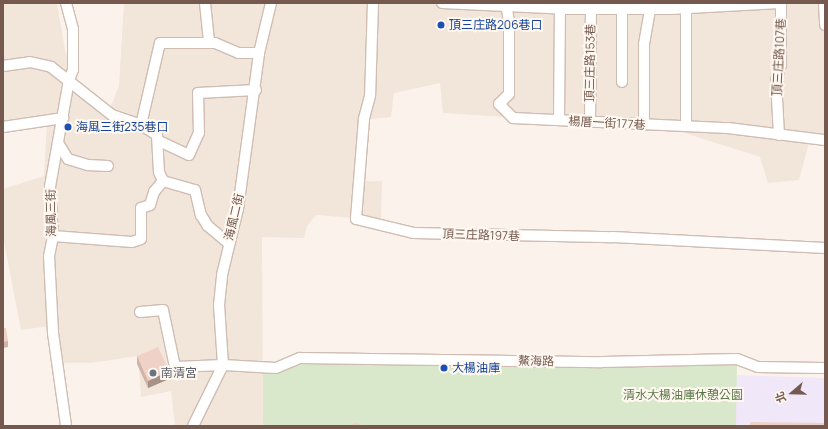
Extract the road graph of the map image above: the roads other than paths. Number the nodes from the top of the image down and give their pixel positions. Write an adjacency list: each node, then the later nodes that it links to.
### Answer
1 (66, 3): 20 (street, 海風三街)
2 (206, 3): 17 (street)
3 (271, 3): 18 (street, 海風二街)
4 (373, 3): 38 (street, 頂三庄路197巷)
5 (442, 3): 8 (street)
6 (780, 3): 10 (street); 30 (street, 頂三庄路107巷)
7 (824, 3): 16 (street)
8 (487, 4): 9 (street)
9 (506, 4): 13 (street); 24 (street, 楊厝一街177巷)
10 (698, 5): 15 (street)
11 (591, 6): 12 (street); 13 (street); 25 (street, 頂三庄路153巷)
12 (622, 6): 14 (street); 21 (street)
13 (567, 7): 24 (street)
14 (656, 7): 15 (street); 27 (street)
15 (686, 7): 28 (street)
16 (825, 25)
17 (209, 42): 18 (street); 26 (street)
18 (259, 53): 22 (street, 海風二街)
19 (3, 66): 20 (street)
20 (69, 80): 23 (street, 海風三街); 26 (street)
21 (622, 82)
22 (256, 90): 32 (street); 37 (street, 海風二街)
23 (63, 118): 29 (street); 33 (street, 海風三街)
24 (559, 120): 25 (street, 楊厝一街177巷)
25 (590, 122): 27 (street, 楊厝一街177巷)
26 (141, 125): 32 (street)
27 (644, 125): 28 (street, 楊厝一街177巷)
28 (686, 125): 30 (street, 楊厝一街177巷)
29 (3, 127)
30 (779, 135): 31 (street, 楊厝一街177巷)
31 (825, 140)
32 (159, 141): 35 (street)
33 (58, 143): 34 (street); 36 (street, 海風三街)
34 (108, 166)
35 (163, 181): 36 (street); 37 (street)
36 (54, 236): 42 (street, 海風三街)
37 (228, 243): 40 (street, 海風二街)
38 (825, 248)
39 (140, 312): 40 (street, 鰲海路)
40 (223, 365): 41 (street, 鰲海路); 43 (street)
41 (825, 368)
42 (66, 426)
43 (193, 426)

